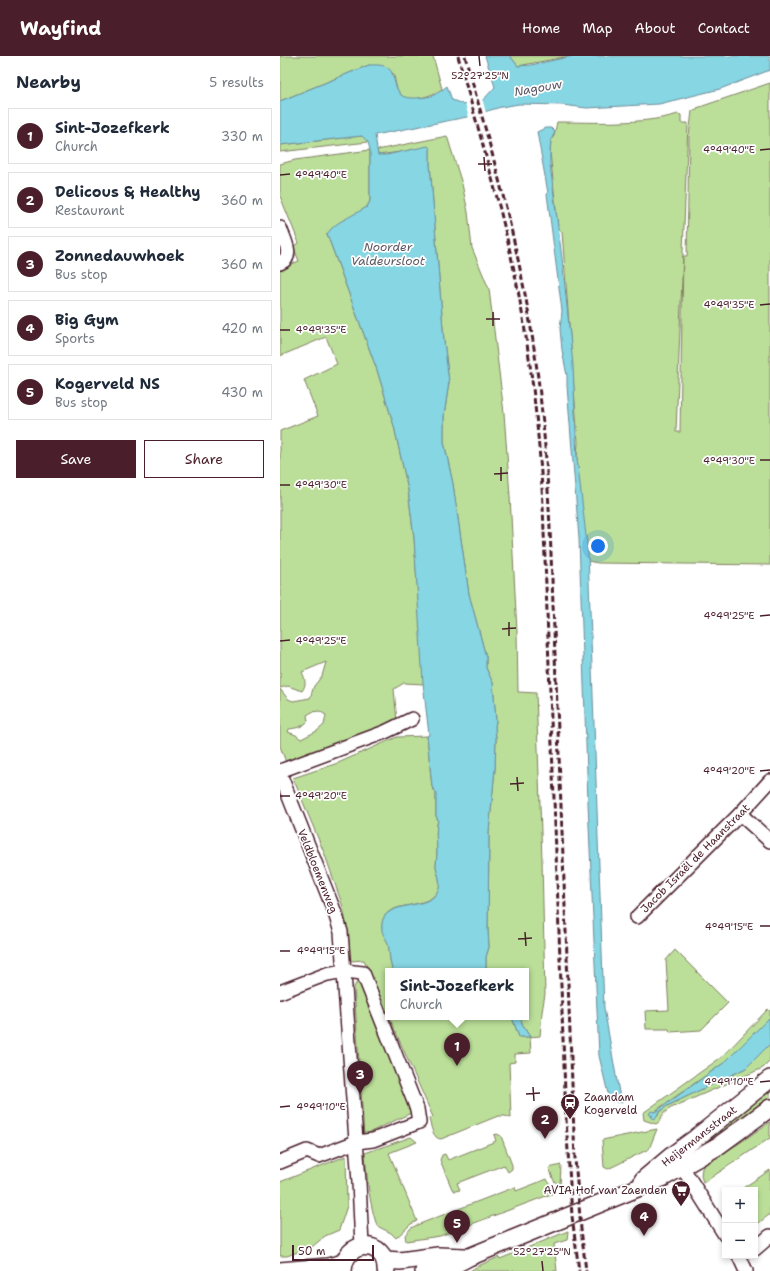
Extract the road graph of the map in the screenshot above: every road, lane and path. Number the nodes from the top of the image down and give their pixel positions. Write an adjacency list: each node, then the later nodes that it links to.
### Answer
1 (280, 228): 2 (street)
2 (280, 263)
3 (412, 719): 4 (street)
4 (280, 771)
5 (280, 774): 7 (street, Veldbloemenweg)
6 (770, 781): 8 (street, Jacob Israël de Haanstraat)
7 (285, 800): 11 (street, Veldbloemenweg)
8 (740, 814): 9 (street); 10 (street, Jacob Israël de Haanstraat)
9 (770, 841)
10 (636, 917)
11 (344, 971): 12 (street); 15 (street, Veldbloemenweg); 15 (street)
12 (280, 992)
13 (770, 1079): 16 (main road, Heijermansstraat)
14 (770, 1108): 16 (main road, Heijermansstraat)
15 (356, 1142): 17 (street); 20 (street, Veldbloemenweg)
16 (678, 1160): 18 (street); 22 (main road, Heijermansstraat)
17 (280, 1162)
18 (722, 1230)
19 (770, 1236): 21 (street)
20 (362, 1246): 23 (main road); 24 (main road)
21 (758, 1246)
22 (469, 1257): 23 (main road, Heijermansstraat); 26 (main road, Heijermansstraat)
23 (386, 1266)
24 (343, 1267): 25 (main road)
25 (280, 1271)
26 (424, 1271)

